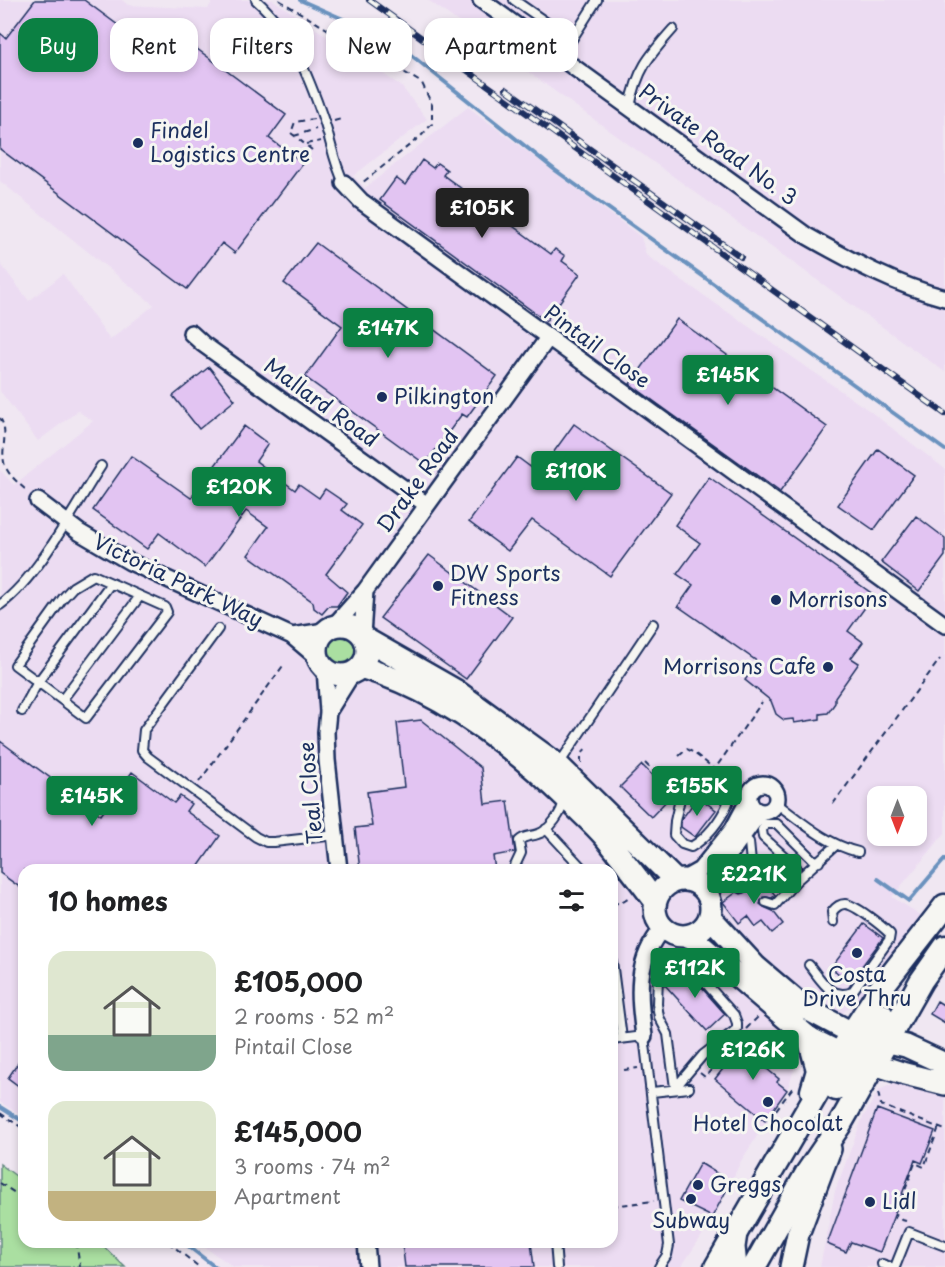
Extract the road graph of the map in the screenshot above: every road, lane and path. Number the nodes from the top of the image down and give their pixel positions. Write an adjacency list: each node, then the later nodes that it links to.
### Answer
1 (256, 0): 18 (lane)
2 (279, 0): 18 (path)
3 (481, 0): 6 (street, Private Road No. 3)
4 (513, 0): 7 (lane)
5 (597, 0): 9 (lane)
6 (506, 18)
7 (539, 18)
8 (673, 29): 11 (lane)
9 (578, 30)
10 (578, 70): 11 (street, Private Road No. 3)
11 (630, 107): 19 (street, Private Road No. 3)
12 (314, 118): 14 (path)
13 (316, 129): 14 (path)
14 (294, 136): 16 (path)
15 (321, 141): 16 (path)
16 (304, 145): 17 (path)
17 (312, 150)
18 (346, 186): 21 (street, Pintail Close)
19 (945, 298)
20 (191, 333): 25 (street, Mallard Road)
21 (548, 338): 25 (street, Drake Road); 32 (street, Pintail Close)
22 (0, 418): 24 (path)
23 (101, 466): 26 (lane)
24 (38, 501): 26 (street, Victoria Park Way)
25 (427, 505): 28 (street, Drake Road)
26 (65, 523): 30 (lane); 35 (street, Victoria Park Way)
27 (111, 583): 29 (lane); 41 (lane); 41 (lane)
28 (365, 591): 34 (street, Drake Road); 36 (street)
29 (140, 596): 42 (lane); 42 (lane)
30 (0, 605)
31 (653, 624): 47 (lane)
32 (945, 625)
33 (218, 629): 49 (lane)
34 (329, 629): 35 (street); 36 (street); 39 (street)
35 (292, 636): 39 (street, Victoria Park Way)
36 (363, 637): 40 (street); 47 (street)
37 (940, 659): 54 (path)
38 (285, 663): 49 (path)
39 (321, 663): 40 (street); 45 (street, Teal Close)
40 (357, 670): 45 (street, Teal Close); 51 (street)
41 (38, 682): 42 (lane); 44 (lane)
42 (62, 700)
43 (762, 702): 48 (path)
44 (22, 711)
45 (328, 712): 58 (street, Teal Close)
46 (645, 764): 50 (path)
47 (558, 765): 66 (street)
48 (700, 777): 56 (lane); 56 (path); 56 (lane)
49 (192, 791): 58 (lane)
50 (675, 793)
51 (562, 795): 57 (lane); 70 (street)
52 (749, 799): 53 (street); 55 (street); 66 (street)
53 (776, 802): 55 (street); 60 (lane)
54 (833, 804)
55 (763, 812): 59 (street)
56 (675, 820)
57 (546, 829): 64 (lane); 65 (lane)
58 (336, 835): 63 (street, Teal Close)
59 (743, 836): 68 (lane); 69 (street)
60 (836, 845): 61 (lane); 62 (lane)
61 (858, 852)
62 (819, 862): 67 (lane); 67 (lane)
63 (338, 864)
64 (516, 864)
65 (578, 864)
66 (680, 880): 69 (street); 70 (street)
67 (796, 881): 71 (lane)
68 (742, 888)
69 (706, 890): 73 (street)
70 (655, 901): 76 (street)
71 (766, 902)
72 (945, 906): 85 (main road)
73 (710, 917): 77 (street); 85 (street)
74 (833, 922): 79 (lane)
75 (945, 922): 85 (main road)
76 (663, 928): 77 (street); 81 (street)
77 (690, 936): 83 (street)
78 (945, 947): 85 (main road)
79 (809, 965)
80 (618, 1007): 82 (lane)
81 (644, 1036): 82 (lane); 93 (lane)
82 (622, 1038): 84 (lane)
83 (809, 1038): 85 (street); 95 (main road)
84 (618, 1039)
85 (871, 1048): 86 (street); 87 (street); 88 (street); 95 (main road); 98 (main road); 101 (main road)
86 (945, 1064)
87 (945, 1078)
88 (945, 1084)
89 (795, 1085): 94 (path)
90 (675, 1088): 90 (lane); 91 (lane); 93 (lane)
91 (689, 1088)
92 (877, 1088): 99 (path)
93 (652, 1092): 104 (lane)
94 (776, 1110)
95 (805, 1112): 101 (main road)
96 (0, 1113): 97 (path)
97 (18, 1125)
98 (840, 1126): 121 (main road); 122 (street)
99 (939, 1127): 100 (path); 106 (path)
100 (945, 1130)
101 (775, 1166): 107 (main road)
102 (0, 1183): 103 (path)
103 (18, 1195)
104 (664, 1200): 105 (path); 118 (lane)
105 (618, 1205)
106 (912, 1224)
107 (736, 1233): 119 (main road); 120 (street)
108 (945, 1246): 123 (lane)
109 (77, 1248): 114 (path)
110 (176, 1248): 115 (path)
111 (366, 1248): 116 (street)
112 (555, 1248): 117 (lane)
113 (882, 1264): 123 (lane)
114 (80, 1267)
115 (200, 1267)
116 (368, 1267)
117 (557, 1267)
118 (659, 1267)
119 (716, 1267)
120 (736, 1267)
121 (754, 1267)
122 (790, 1267)
123 (893, 1267)

